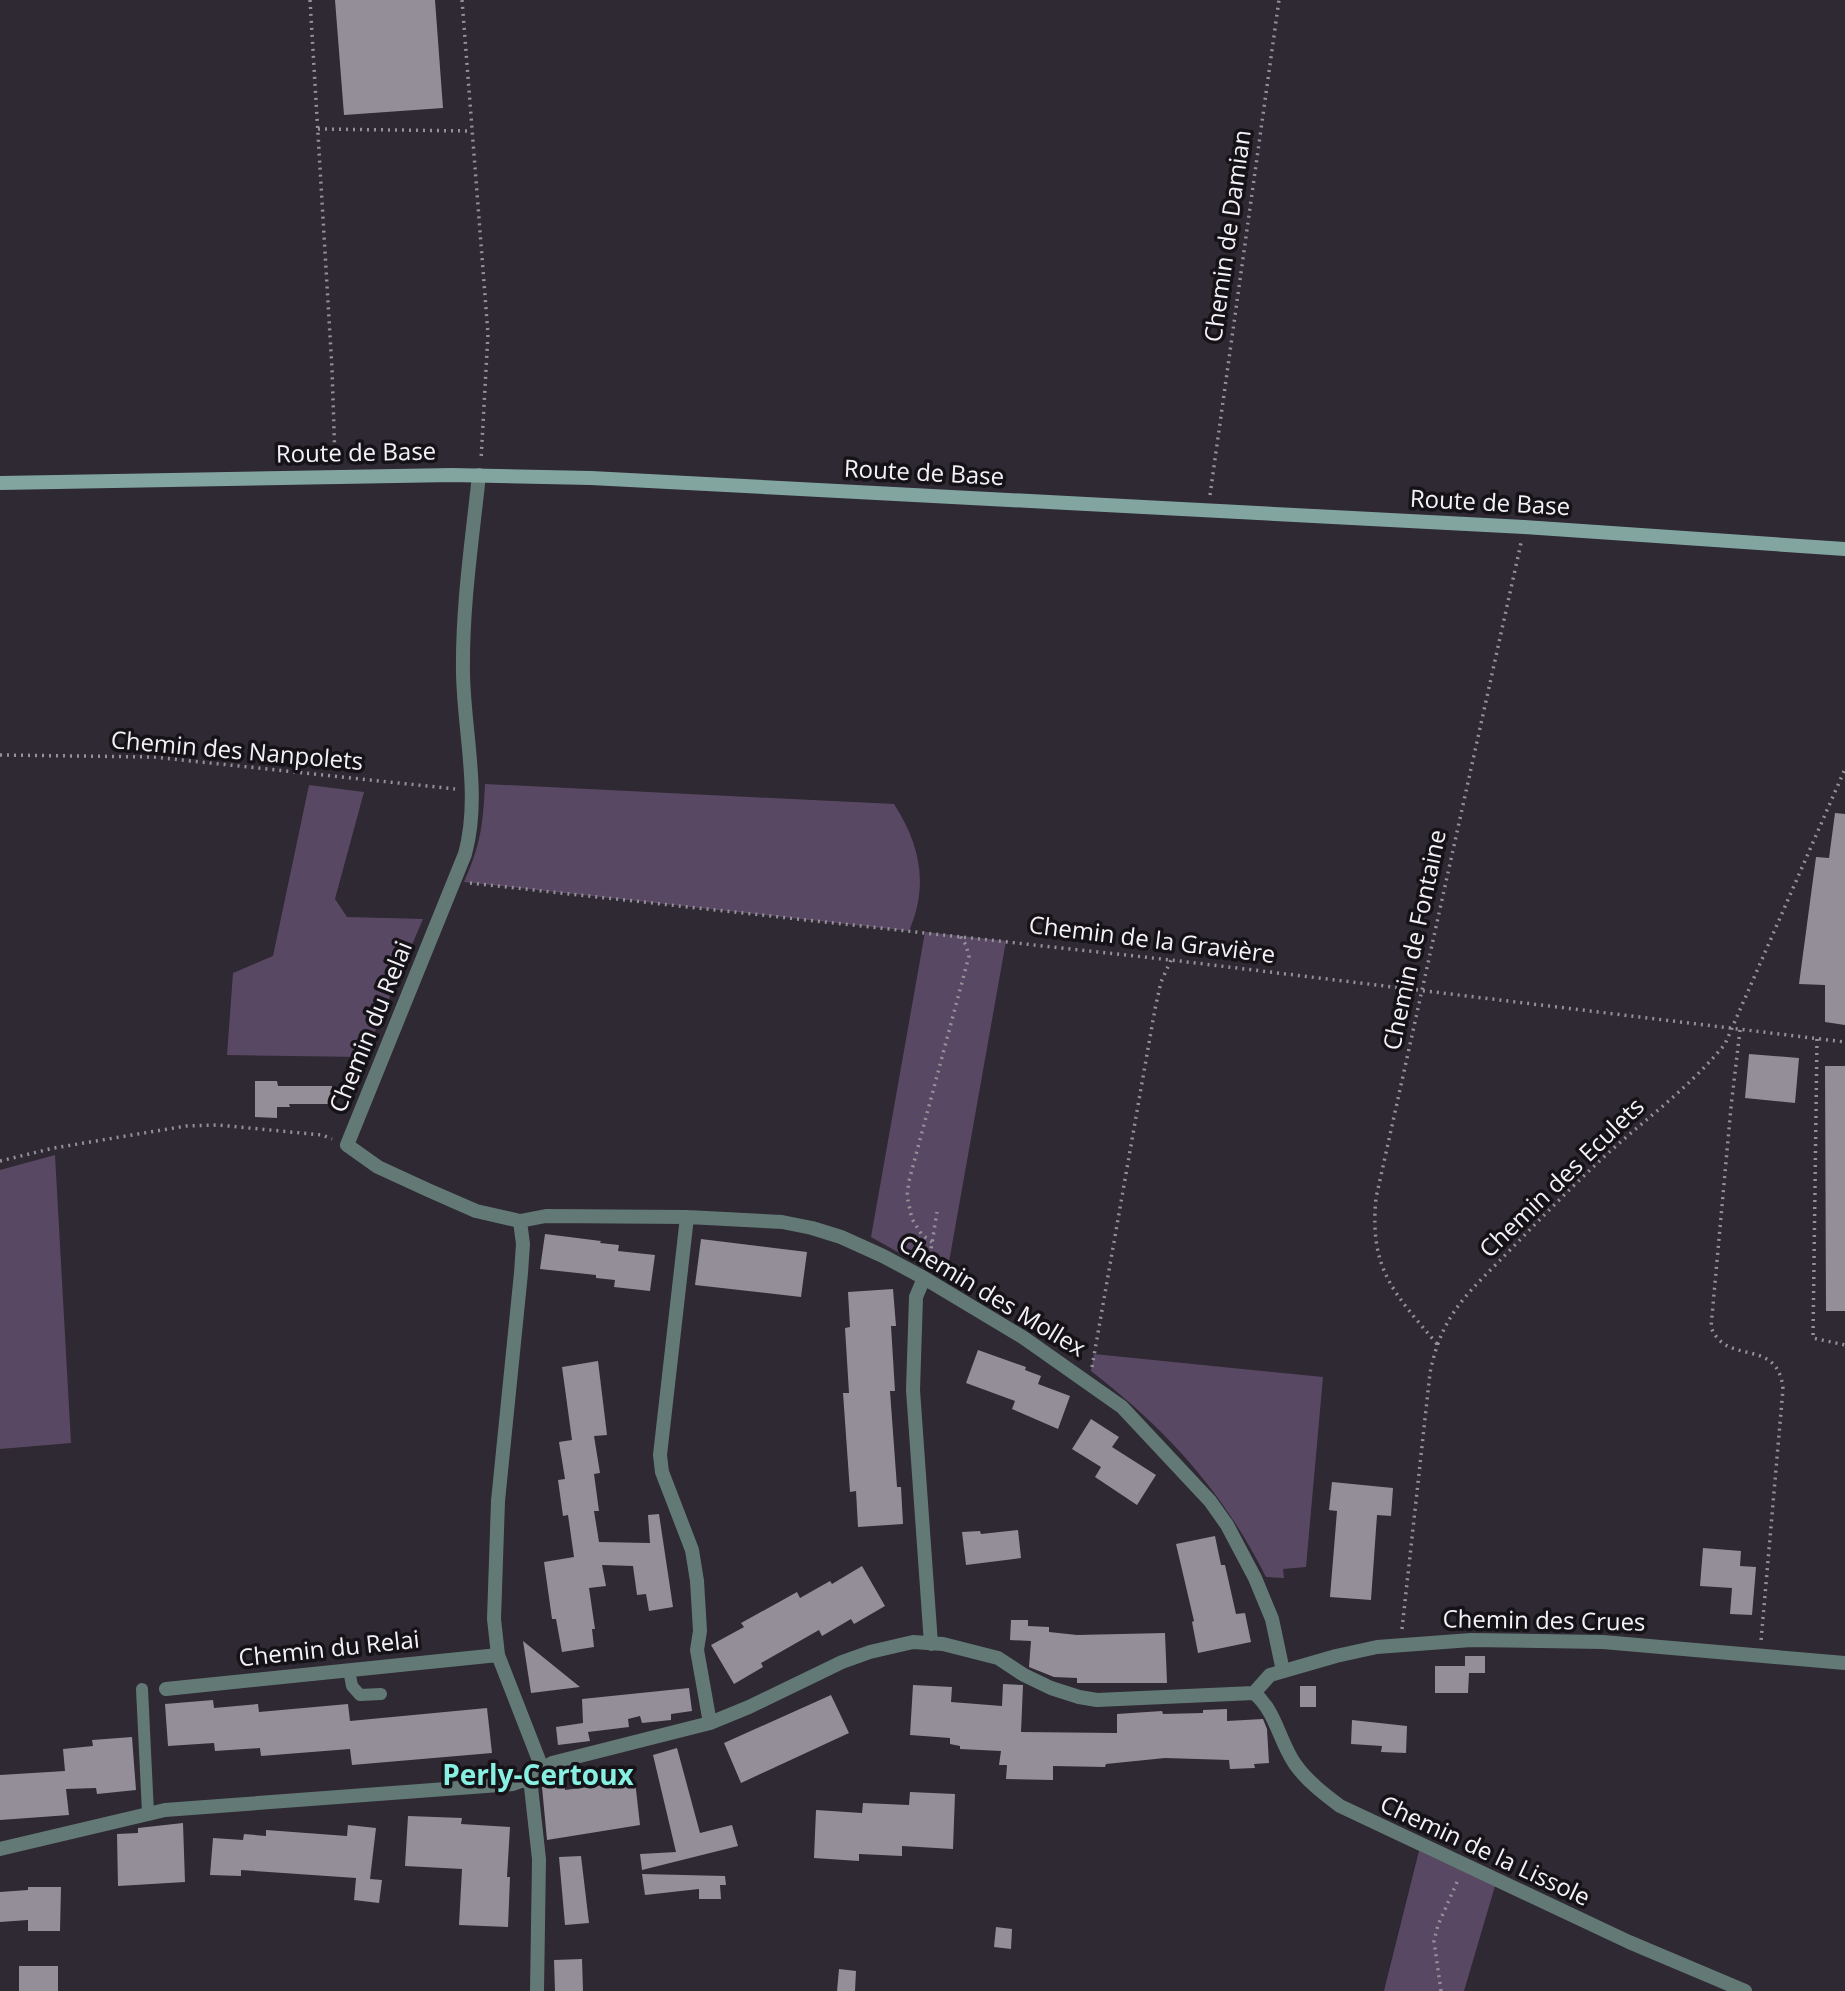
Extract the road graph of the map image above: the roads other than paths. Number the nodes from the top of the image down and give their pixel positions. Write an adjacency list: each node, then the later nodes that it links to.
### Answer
1 (479, 475): 2 (main road, Route de Base); 3 (main road, Route de Base); 5 (street, Chemin du Relai)
2 (0, 483)
3 (1845, 549)
4 (687, 1217): 5 (street, Chemin des Mollex); 6 (street, Chemin des Mollex); 16 (street)
5 (520, 1221): 8 (street)
6 (924, 1278): 7 (street); 11 (street, Chemin des Mollex)
7 (931, 1644): 14 (street); 16 (street)
8 (498, 1655): 10 (street, Chemin du Relai); 17 (street)
9 (1845, 1664): 11 (street, Chemin des Crues)
10 (349, 1670): 13 (street, Chemin du Relai); 15 (lane)
11 (1283, 1671): 14 (street, Chemin des Crues)
12 (142, 1689): 18 (lane)
13 (166, 1689)
14 (1254, 1692): 21 (street, Chemin de la Lissole)
15 (381, 1694)
16 (710, 1723): 17 (street)
17 (536, 1773): 18 (street); 20 (street)
18 (148, 1813): 19 (street)
19 (0, 1849)
20 (537, 1991)
21 (1745, 1991)

